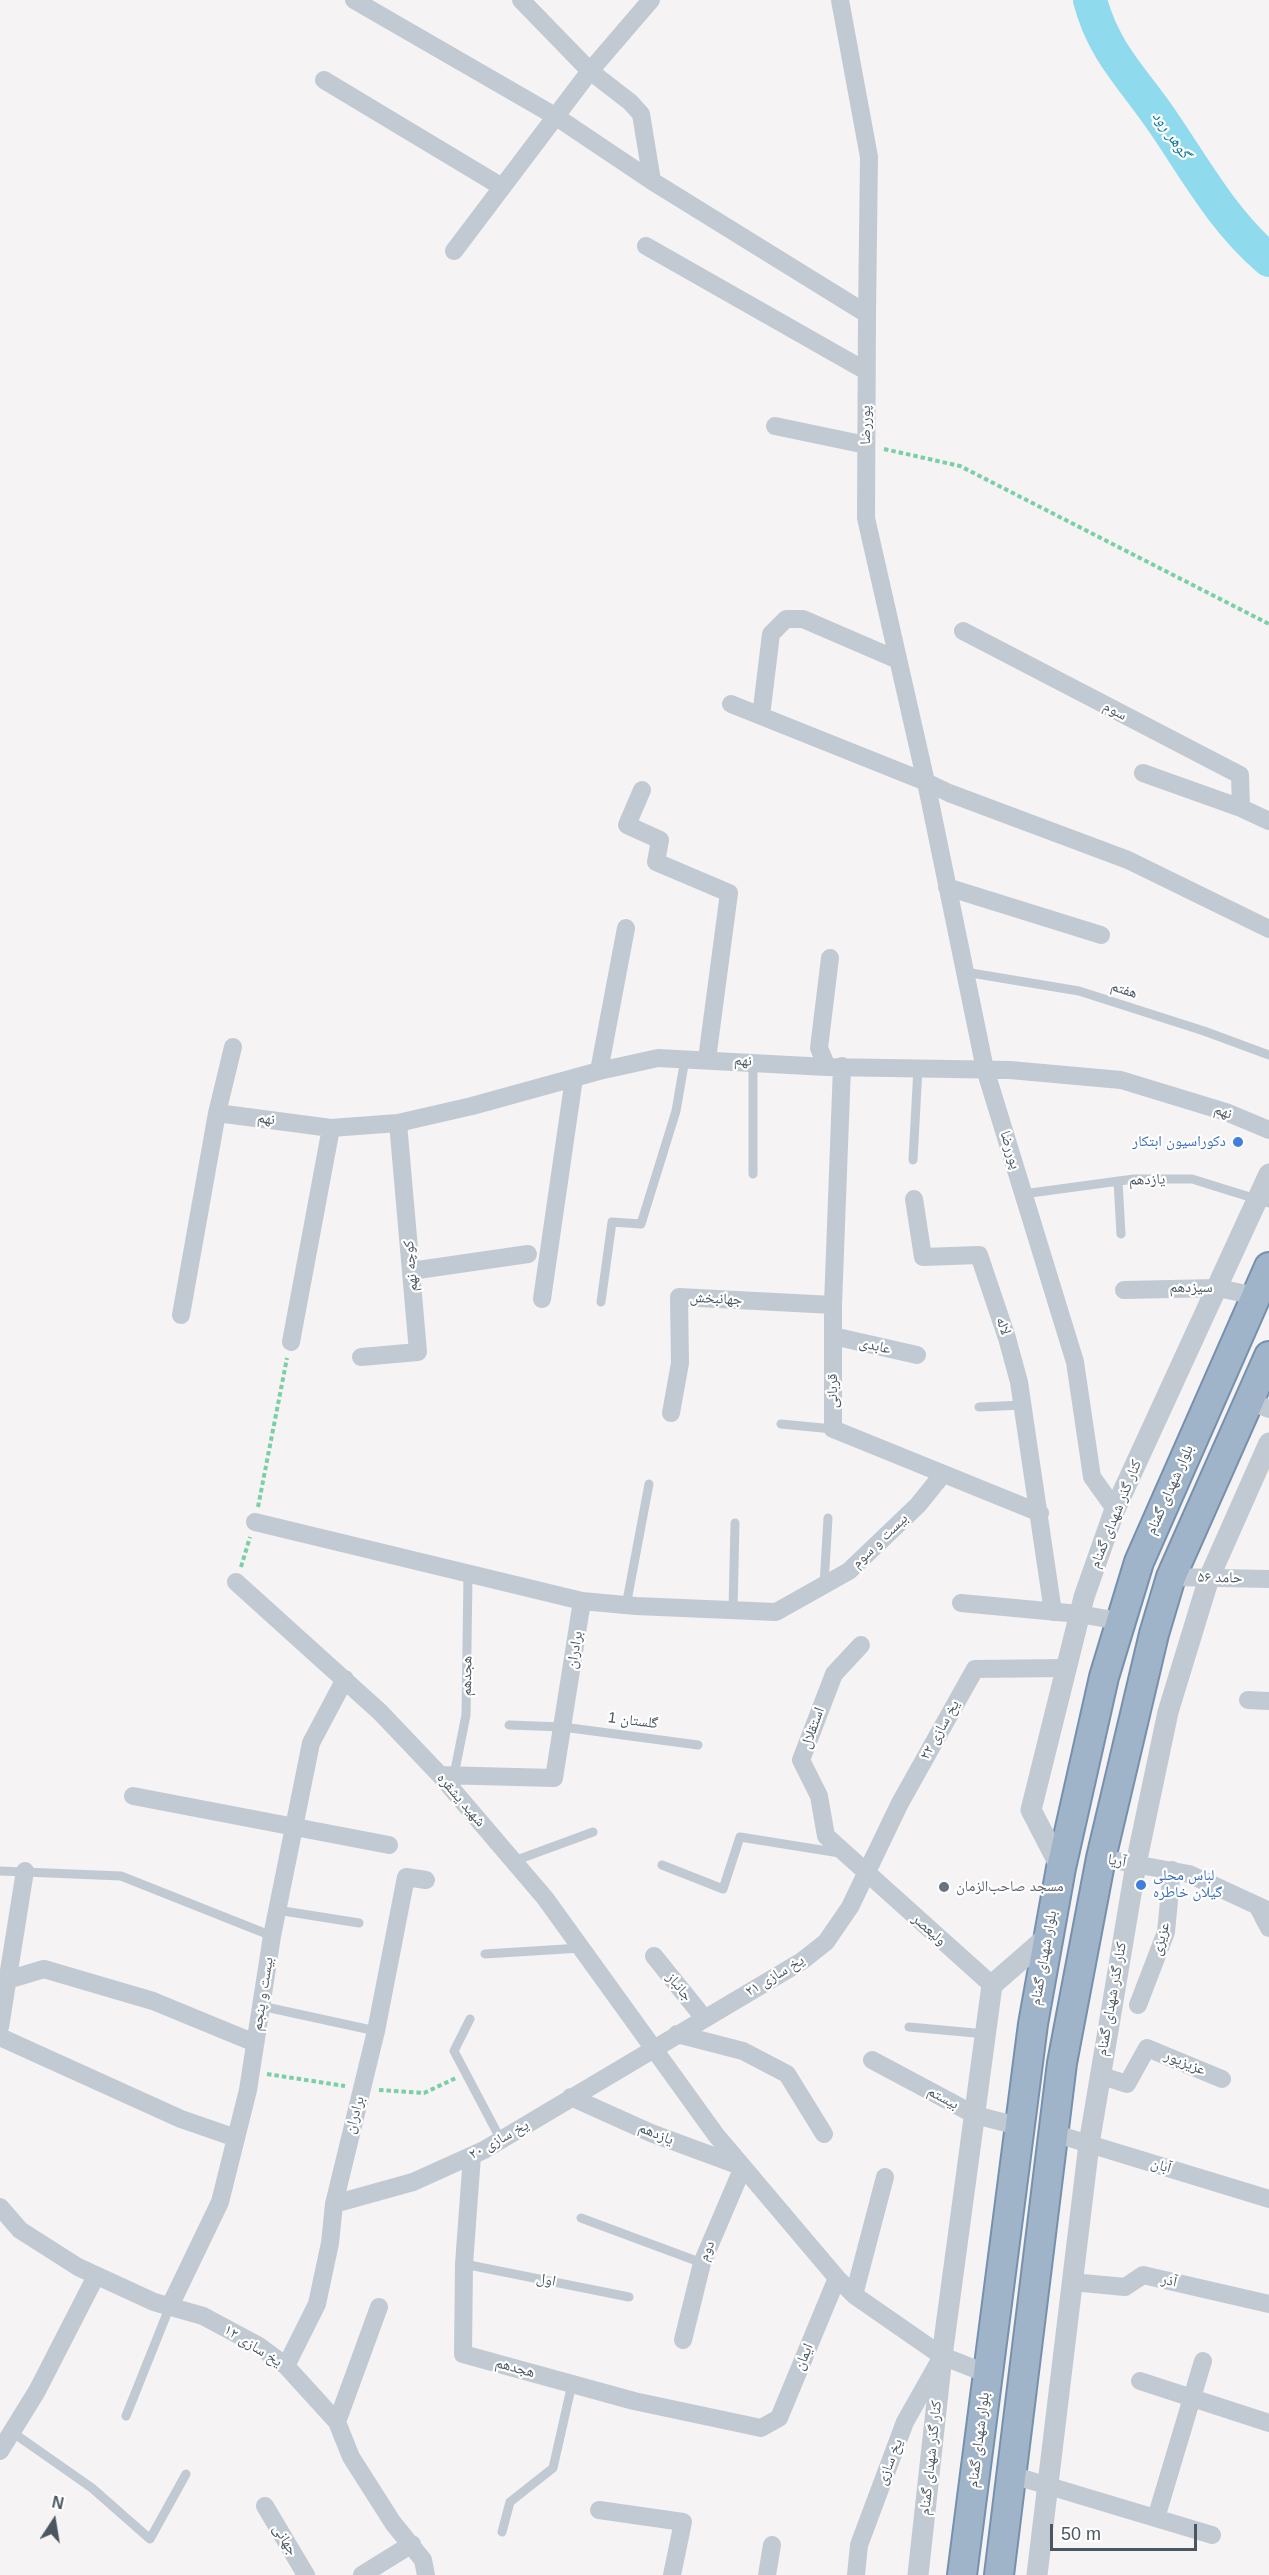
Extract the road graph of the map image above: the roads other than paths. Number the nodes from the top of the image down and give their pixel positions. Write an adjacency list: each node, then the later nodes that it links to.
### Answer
1 (354, 0): 7 (street)
2 (521, 0): 5 (street)
3 (651, 0): 5 (street)
4 (840, 0): 12 (street, پوررضا)
5 (590, 70): 7 (street); 8 (street)
6 (324, 80): 9 (street)
7 (555, 116): 8 (street); 9 (street)
8 (652, 182): 12 (street)
9 (502, 188): 11 (street)
10 (646, 246): 13 (street)
11 (454, 251)
12 (867, 314): 13 (street, پوررضا)
13 (866, 371): 15 (street, پوررضا)
14 (775, 426): 15 (street)
15 (866, 445): 17 (street, پوررضا)
16 (963, 631): 23 (street, سوم)
17 (898, 660): 19 (street); 21 (street, پوررضا)
18 (731, 704): 19 (street)
19 (761, 716): 21 (street)
20 (1143, 772): 23 (street)
21 (926, 782): 25 (street, پوررضا); 27 (street)
22 (642, 790): 34 (street)
23 (1240, 807): 24 (street)
24 (1269, 821)
25 (947, 887): 28 (street); 30 (street, پوررضا)
26 (626, 928): 39 (street)
27 (1269, 929)
28 (1101, 935)
29 (830, 958): 36 (street, قربانی)
30 (965, 972): 32 (lane, هفتم); 38 (street, پوررضا)
31 (233, 1047): 41 (street)
32 (1269, 1055)
33 (686, 1059): 34 (street, نهم); 39 (street, نهم); 60 (lane)
34 (707, 1059): 35 (street, نهم)
35 (753, 1062): 36 (street, نهم); 46 (lane)
36 (834, 1066): 37 (street, نهم); 61 (street, قربانی)
37 (918, 1068): 38 (street, نهم); 45 (lane)
38 (985, 1069): 44 (street, نهم); 49 (street, پوررضا)
39 (599, 1071): 40 (street, نهم)
40 (574, 1078): 42 (street, نهم); 59 (street)
41 (217, 1113): 43 (street, نهم); 62 (street)
42 (398, 1123): 43 (street, نهم); 55 (street, کوچه نهم)
43 (331, 1128): 64 (street)
44 (1269, 1130)
45 (913, 1160)
46 (753, 1174)
47 (1269, 1174): 51 (street, کنار گذر شهدای گمنام)
48 (1118, 1181): 49 (lane, یازدهم); 51 (lane, یازدهم); 52 (lane)
49 (1023, 1194): 77 (street, پوررضا)
50 (914, 1198): 68 (street, لاله)
51 (1263, 1201): 56 (street, کنار گذر شهدای گمنام)
52 (1121, 1234)
53 (528, 1254): 55 (street)
54 (1269, 1267): 58 (highway, بلوار شهدای گمنام)
55 (411, 1271): 67 (street, کوچه نهم)
56 (1218, 1288): 57 (street, سیزدهم); 58 (street, سیزدهم); 77 (street, کنار گذر شهدای گمنام)
57 (1124, 1290)
58 (1256, 1296): 94 (highway, بلوار شهدای گمنام)
59 (542, 1299)
60 (601, 1302)
61 (833, 1305): 63 (street, قربانی); 71 (street, جهانبخش)
62 (181, 1315)
63 (833, 1336): 65 (street, عابدی); 73 (street, قربانی)
64 (291, 1342)
65 (917, 1355)
66 (1269, 1356): 69 (highway)
67 (362, 1357)
68 (1023, 1405): 70 (lane); 78 (street, لاله)
69 (1259, 1405): 83 (highway)
70 (979, 1407)
71 (671, 1413)
72 (782, 1424): 73 (lane)
73 (833, 1429): 75 (street, قربانی)
74 (1269, 1443): 84 (street, کنار گذر شهدای گمنام)
75 (943, 1474): 78 (street, قربانی); 87 (street, بیست و سوم)
76 (649, 1484): 90 (lane)
77 (1115, 1509): 93 (street, کنار گذر شهدای گمنام)
78 (1040, 1513): 92 (street)
79 (828, 1518): 87 (lane)
80 (255, 1522): 82 (street)
81 (735, 1523): 91 (lane)
82 (468, 1575): 88 (street); 103 (lane, هجدهم)
83 (1171, 1578): 84 (street, حامد ۵۶); 109 (highway)
84 (1209, 1578): 85 (street, حامد ۵۶); 111 (street, کنار گذر شهدای گمنام)
85 (1269, 1578)
86 (236, 1582): 97 (street, شهید یشقره)
87 (824, 1585): 91 (street, بیست و سوم)
88 (582, 1601): 90 (street); 101 (street, برادران)
89 (961, 1603): 92 (street)
90 (626, 1606): 91 (street)
91 (733, 1610)
92 (1053, 1612): 93 (street)
93 (1080, 1614): 94 (street); 96 (street, کنار گذر شهدای گمنام)
94 (1119, 1621): 113 (highway, بلوار شهدای گمنام)
95 (861, 1646): 108 (street, استقلال)
96 (1065, 1668): 113 (street, کنار گذر شهدای گمنام); 117 (street, یخ سازی ۲۲)
97 (345, 1680): 103 (street, شهید یشقره); 105 (street, بیست و پنجم)
98 (1248, 1700): 99 (street)
99 (1269, 1701)
100 (509, 1725): 101 (lane, گلستان 1)
101 (563, 1727): 102 (lane, گلستان 1); 103 (street, برادران)
102 (698, 1745)
103 (447, 1775): 110 (street, شهید یشقره)
104 (133, 1796): 105 (street)
105 (294, 1827): 107 (street); 120 (street, بیست و پنجم)
106 (593, 1832): 110 (lane)
107 (389, 1845)
108 (845, 1854): 112 (lane); 117 (street, استقلال)
109 (1101, 1858): 111 (street, آریا); 148 (highway)
110 (514, 1861): 125 (street, شهید یشقره)
111 (1136, 1864): 114 (street, آریا); 143 (street, کنار گذر شهدای گمنام)
112 (662, 1865)
113 (1061, 1868): 124 (highway, بلوار شهدای گمنام)
114 (1172, 1869): 119 (street, آریا); 130 (street, عزیزی)
115 (0, 1871): 116 (lane)
116 (25, 1871): 123 (lane); 128 (street)
117 (867, 1873): 129 (street, ولیعصر); 132 (street, یخ سازی ۲۱)
118 (426, 1880): 136 (street, برادران)
119 (1263, 1908): 122 (street)
120 (277, 1910): 121 (lane); 123 (street, بیست و پنجم)
121 (359, 1923)
122 (1269, 1928)
123 (272, 1936): 131 (street, بیست و پنجم)
124 (1047, 1937): 129 (street); 147 (highway, بلوار شهدای گمنام)
125 (581, 1948): 126 (lane); 141 (street, شهید یشقره)
126 (485, 1954)
127 (654, 1956): 132 (street, جانباز)
128 (7, 1980): 134 (street); 140 (street)
129 (992, 1985): 138 (street, کنار گذر شهدای گمنام)
130 (1138, 2005)
131 (261, 2006): 136 (lane); 140 (street, بیست و پنجم)
132 (704, 2018): 137 (street, یخ سازی ۲۱)
133 (470, 2019): 151 (lane)
134 (0, 2027)
135 (909, 2027): 138 (lane)
136 (376, 2031): 157 (street, برادران)
137 (677, 2034): 141 (street, یخ سازی ۲۱); 149 (street)
138 (986, 2034): 146 (street, کنار گذر شهدای گمنام)
139 (0, 2037): 150 (street)
140 (255, 2043): 150 (street, بیست و پنجم)
141 (653, 2048): 145 (street, یخ سازی ۲۰); 154 (street)
142 (872, 2060): 146 (street, بیستم)
143 (1099, 2075): 144 (street, عزیزپور); 152 (street, کنار گذر شهدای گمنام)
144 (1222, 2079)
145 (571, 2097): 151 (street, یخ سازی ۲۰); 154 (street, یازدهم)
146 (975, 2115): 147 (street, بیستم); 171 (street, کنار گذر شهدای گمنام)
147 (1018, 2126): 174 (highway, بلوار شهدای گمنام)
148 (1053, 2133): 152 (street, آبان); 185 (highway)
149 (824, 2134)
150 (236, 2139): 168 (street, بیست و پنجم)
151 (501, 2140): 153 (street, یخ سازی ۲۰)
152 (1089, 2144): 156 (street, آبان); 164 (street, کنار گذر شهدای گمنام)
153 (472, 2156): 157 (street, یخ سازی ۲۰); 160 (street, هجدهم)
154 (743, 2167): 161 (street, دوم); 163 (street)
155 (885, 2177): 165 (street)
156 (1269, 2199)
157 (334, 2204): 173 (street, برادران)
158 (0, 2207): 162 (street, یخ سازی ۱۲)
159 (581, 2218): 161 (lane)
160 (464, 2264): 166 (lane, اول); 176 (street, هجدهم)
161 (702, 2264): 170 (street, دوم)
162 (96, 2276): 168 (street, یخ سازی ۱۲); 182 (street)
163 (837, 2278): 165 (street); 181 (street, ایمان)
164 (1072, 2282): 167 (street, آذر); 186 (street, کنار گذر شهدای گمنام)
165 (854, 2295): 171 (street)
166 (629, 2297)
167 (1269, 2304)
168 (170, 2306): 173 (street, یخ سازی ۱۲); 178 (lane)
169 (379, 2307): 179 (street)
170 (683, 2340)
171 (942, 2356): 174 (street); 199 (street, یخ سازی); 200 (street, کنار گذر شهدای گمنام)
172 (1203, 2361): 177 (street)
173 (286, 2366): 179 (street, یخ سازی ۱۲)
174 (988, 2374): 201 (highway, بلوار شهدای گمنام)
175 (1140, 2381): 177 (street)
176 (572, 2384): 181 (street, هجدهم); 190 (lane)
177 (1192, 2398): 180 (street); 189 (street)
178 (126, 2416)
179 (337, 2422): 192 (street, یخ سازی ۱۲)
180 (1269, 2423)
181 (762, 2428)
182 (12, 2432): 183 (street); 184 (lane)
183 (0, 2451)
184 (186, 2474)
185 (1012, 2475): 186 (street); 202 (highway)
186 (1047, 2485): 189 (street); 203 (street, کنار گذر شهدای گمنام)
187 (265, 2506): 194 (street, جهانی)
188 (599, 2510): 197 (street)
189 (1156, 2518): 191 (street)
190 (502, 2532)
191 (1212, 2535)
192 (412, 2544): 195 (street); 196 (street, یخ سازی ۱۲)
193 (772, 2545): 198 (street)
194 (306, 2575)
195 (362, 2575)
196 (426, 2575)
197 (672, 2575)
198 (767, 2575)
199 (856, 2575)
200 (918, 2575)
201 (962, 2575)
202 (999, 2575)
203 (1037, 2575)

